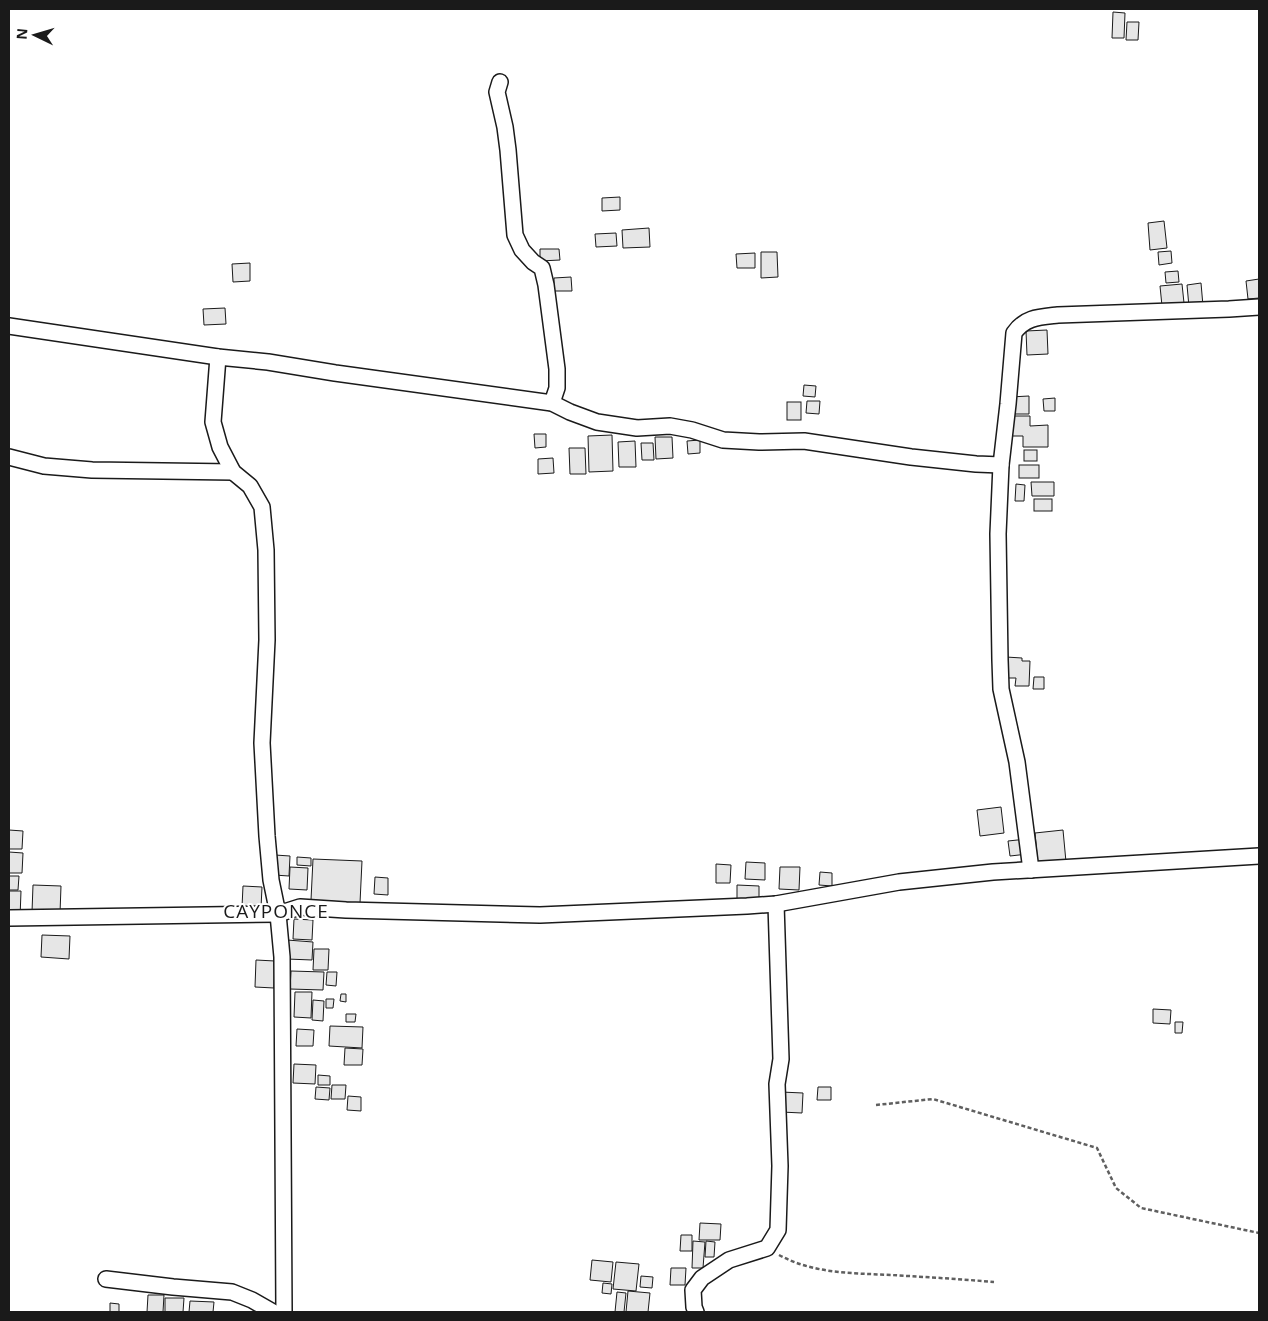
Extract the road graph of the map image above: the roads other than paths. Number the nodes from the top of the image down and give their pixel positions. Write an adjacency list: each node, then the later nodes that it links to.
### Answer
1 (500, 82): 5 (street)
2 (1259, 307): 7 (street)
3 (9, 326): 4 (street)
4 (218, 357): 5 (street); 8 (street)
5 (552, 402): 7 (street)
6 (9, 457): 8 (street)
7 (1001, 465): 10 (street)
8 (233, 472): 12 (street)
9 (1259, 856): 10 (street)
10 (1032, 870): 11 (street)
11 (776, 904): 12 (street); 17 (street)
12 (278, 914): 13 (street); 16 (street)
13 (9, 918)
14 (106, 1278): 15 (street)
15 (273, 1312)
16 (284, 1312)
17 (696, 1312)

